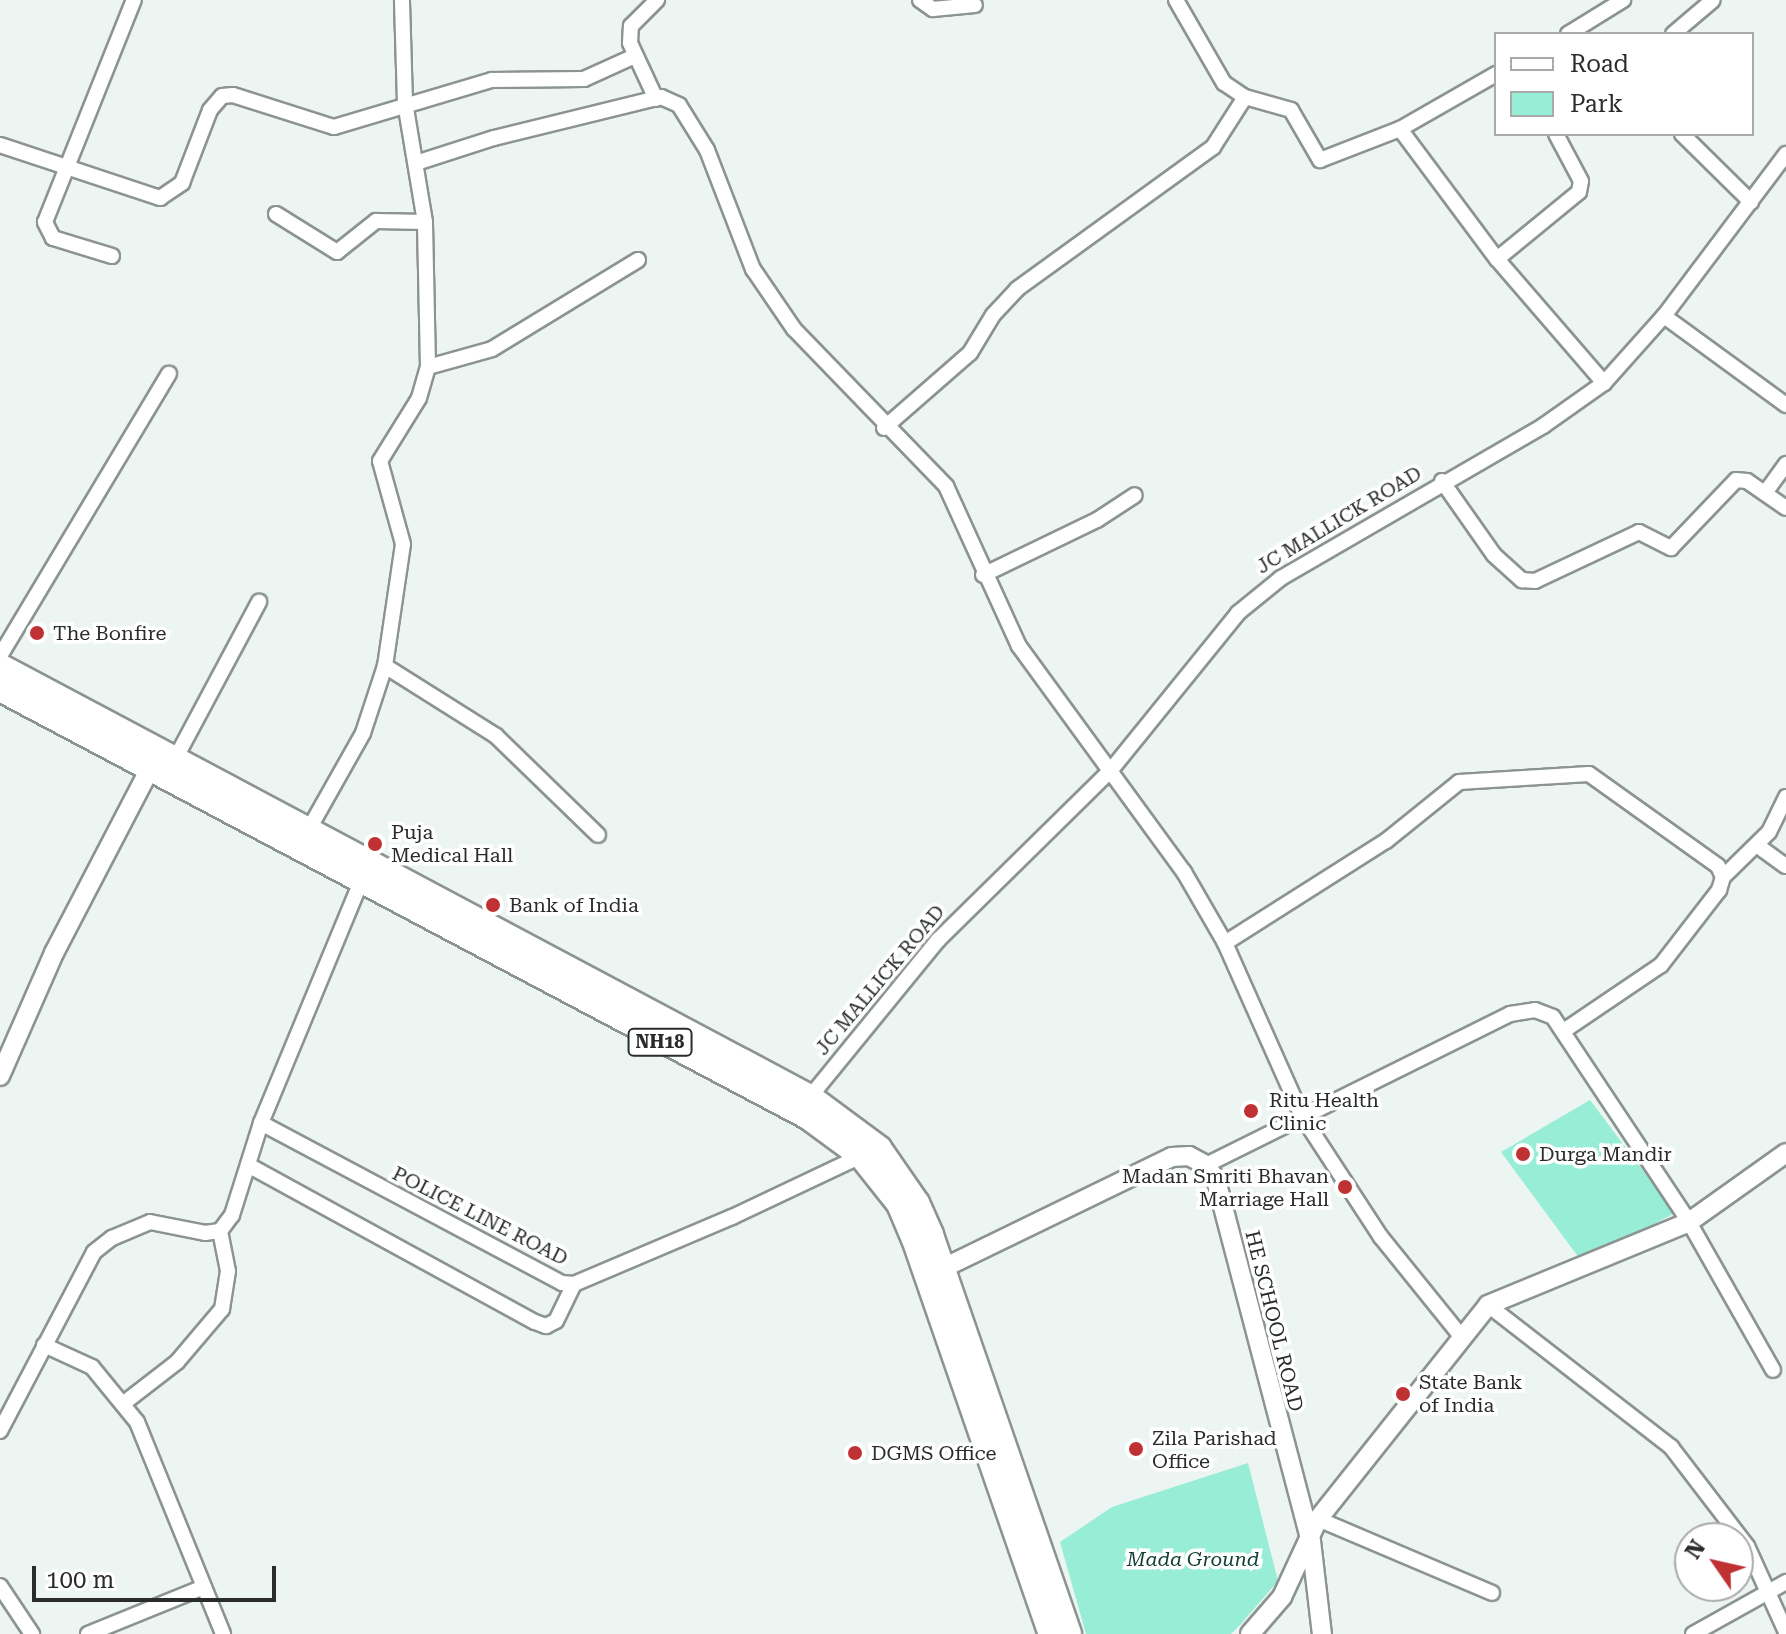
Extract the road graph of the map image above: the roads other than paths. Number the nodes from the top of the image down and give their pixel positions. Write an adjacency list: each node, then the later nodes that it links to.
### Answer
1 (134, 0): 22 (street)
2 (402, 0): 15 (street)
3 (657, 0): 11 (street)
4 (920, 0): 8 (street)
5 (1176, 0): 13 (street)
6 (1623, 0): 9 (street)
7 (1713, 0): 10 (street)
8 (975, 5)
9 (1591, 28)
10 (1675, 32)
11 (635, 56): 14 (street); 15 (street)
12 (1494, 75): 16 (street)
13 (1245, 97): 16 (street); 34 (street)
14 (656, 99): 21 (street); 34 (street)
15 (405, 103): 21 (street); 22 (street)
16 (1400, 129): 27 (street)
17 (1557, 136): 27 (street)
18 (1684, 136): 23 (street)
19 (0, 145): 22 (street)
20 (1786, 154): 23 (street, JC MALLICK ROAD)
21 (416, 163): 25 (street)
22 (64, 165): 26 (street)
23 (1751, 202): 29 (street, JC MALLICK ROAD)
24 (276, 214): 25 (street)
25 (425, 222): 30 (street)
26 (112, 256)
27 (1497, 259): 32 (street)
28 (638, 260): 30 (street)
29 (1664, 316): 32 (street, JC MALLICK ROAD); 33 (street)
30 (428, 367): 44 (street)
31 (169, 374): 42 (street)
32 (1604, 383): 36 (street, JC MALLICK ROAD)
33 (1786, 405)
34 (884, 428): 40 (street)
35 (1786, 464): 37 (street)
36 (1442, 481): 37 (street); 47 (street, JC MALLICK ROAD)
37 (1765, 493): 39 (street)
38 (1135, 495): 40 (street)
39 (1786, 508)
40 (983, 575): 47 (street)
41 (259, 602): 46 (street)
42 (0, 656)
43 (0, 666): 46 (highway, NH18)
44 (385, 666): 49 (street); 50 (street)
45 (0, 689): 46 (highway, NH18)
46 (162, 764): 49 (highway, NH18); 54 (highway, NH18); 57 (street)
47 (1111, 770): 55 (street); 58 (street, JC MALLICK ROAD)
48 (1786, 797): 51 (street)
49 (309, 829): 58 (highway, NH18)
50 (598, 835)
51 (1758, 846): 52 (street); 53 (street)
52 (1786, 866)
53 (1723, 877): 55 (street); 56 (street)
54 (361, 882): 60 (street); 62 (highway, NH18)
55 (1225, 943): 59 (street)
56 (1565, 1030): 59 (street); 65 (street)
57 (0, 1076)
58 (810, 1097): 67 (highway, NH18)
59 (1302, 1116): 64 (street); 70 (street)
60 (261, 1123): 63 (street); 68 (street, POLICE LINE ROAD)
61 (1786, 1153): 65 (street)
62 (861, 1156): 67 (highway, NH18); 68 (street, POLICE LINE ROAD)
63 (248, 1165): 66 (street); 68 (street)
64 (1206, 1165): 67 (street); 76 (street, HE SCHOOL ROAD)
65 (1689, 1222): 69 (street); 72 (street)
66 (220, 1231): 71 (street); 73 (street)
67 (935, 1273): 86 (highway, NH18); 87 (highway, NH18)
68 (574, 1284)
69 (1488, 1305): 70 (street); 80 (street)
70 (1460, 1335): 75 (street)
71 (44, 1345): 73 (street); 74 (street)
72 (1773, 1370)
73 (124, 1403): 79 (street)
74 (0, 1431)
75 (1318, 1519): 76 (street); 81 (street)
76 (1311, 1541): 88 (street); 89 (street, HE SCHOOL ROAD)
77 (1786, 1582): 80 (street)
78 (0, 1586): 83 (street)
79 (204, 1587): 84 (street); 85 (street)
80 (1771, 1592): 82 (street); 90 (street)
81 (1492, 1593)
82 (1786, 1632)
83 (32, 1634)
84 (88, 1634)
85 (223, 1634)
86 (1051, 1634)
87 (1069, 1634)
88 (1250, 1634)
89 (1322, 1634)
90 (1693, 1634)

